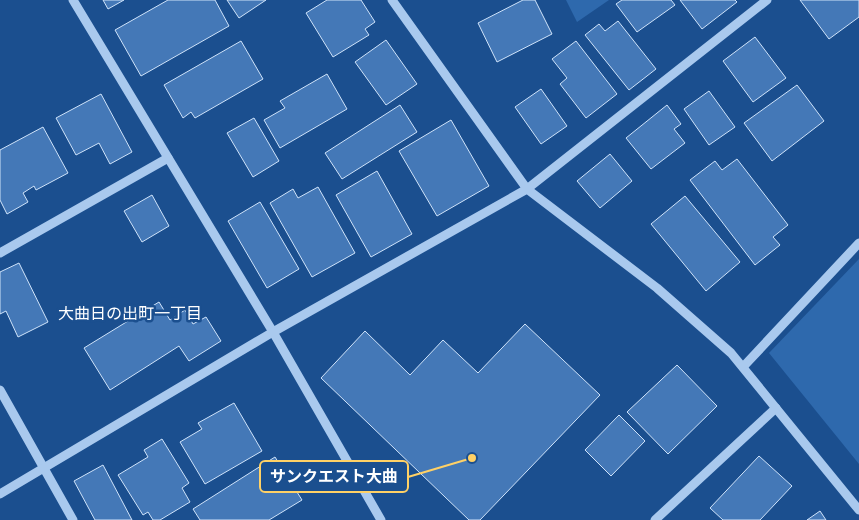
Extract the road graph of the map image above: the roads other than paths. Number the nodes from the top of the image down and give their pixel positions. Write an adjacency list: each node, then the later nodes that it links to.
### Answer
1 (73, 0): 4 (street)
2 (392, 0): 5 (street)
3 (767, 0): 5 (street)
4 (168, 158): 7 (street); 8 (street)
5 (527, 189): 8 (street); 9 (street)
6 (859, 243): 9 (street)
7 (0, 253)
8 (273, 332): 12 (street); 16 (street)
9 (743, 367): 11 (street)
10 (0, 390): 12 (street)
11 (776, 408): 14 (street); 17 (street)
12 (44, 468): 13 (street); 15 (street)
13 (0, 494)
14 (859, 510)
15 (73, 520)
16 (381, 520)
17 (655, 520)

